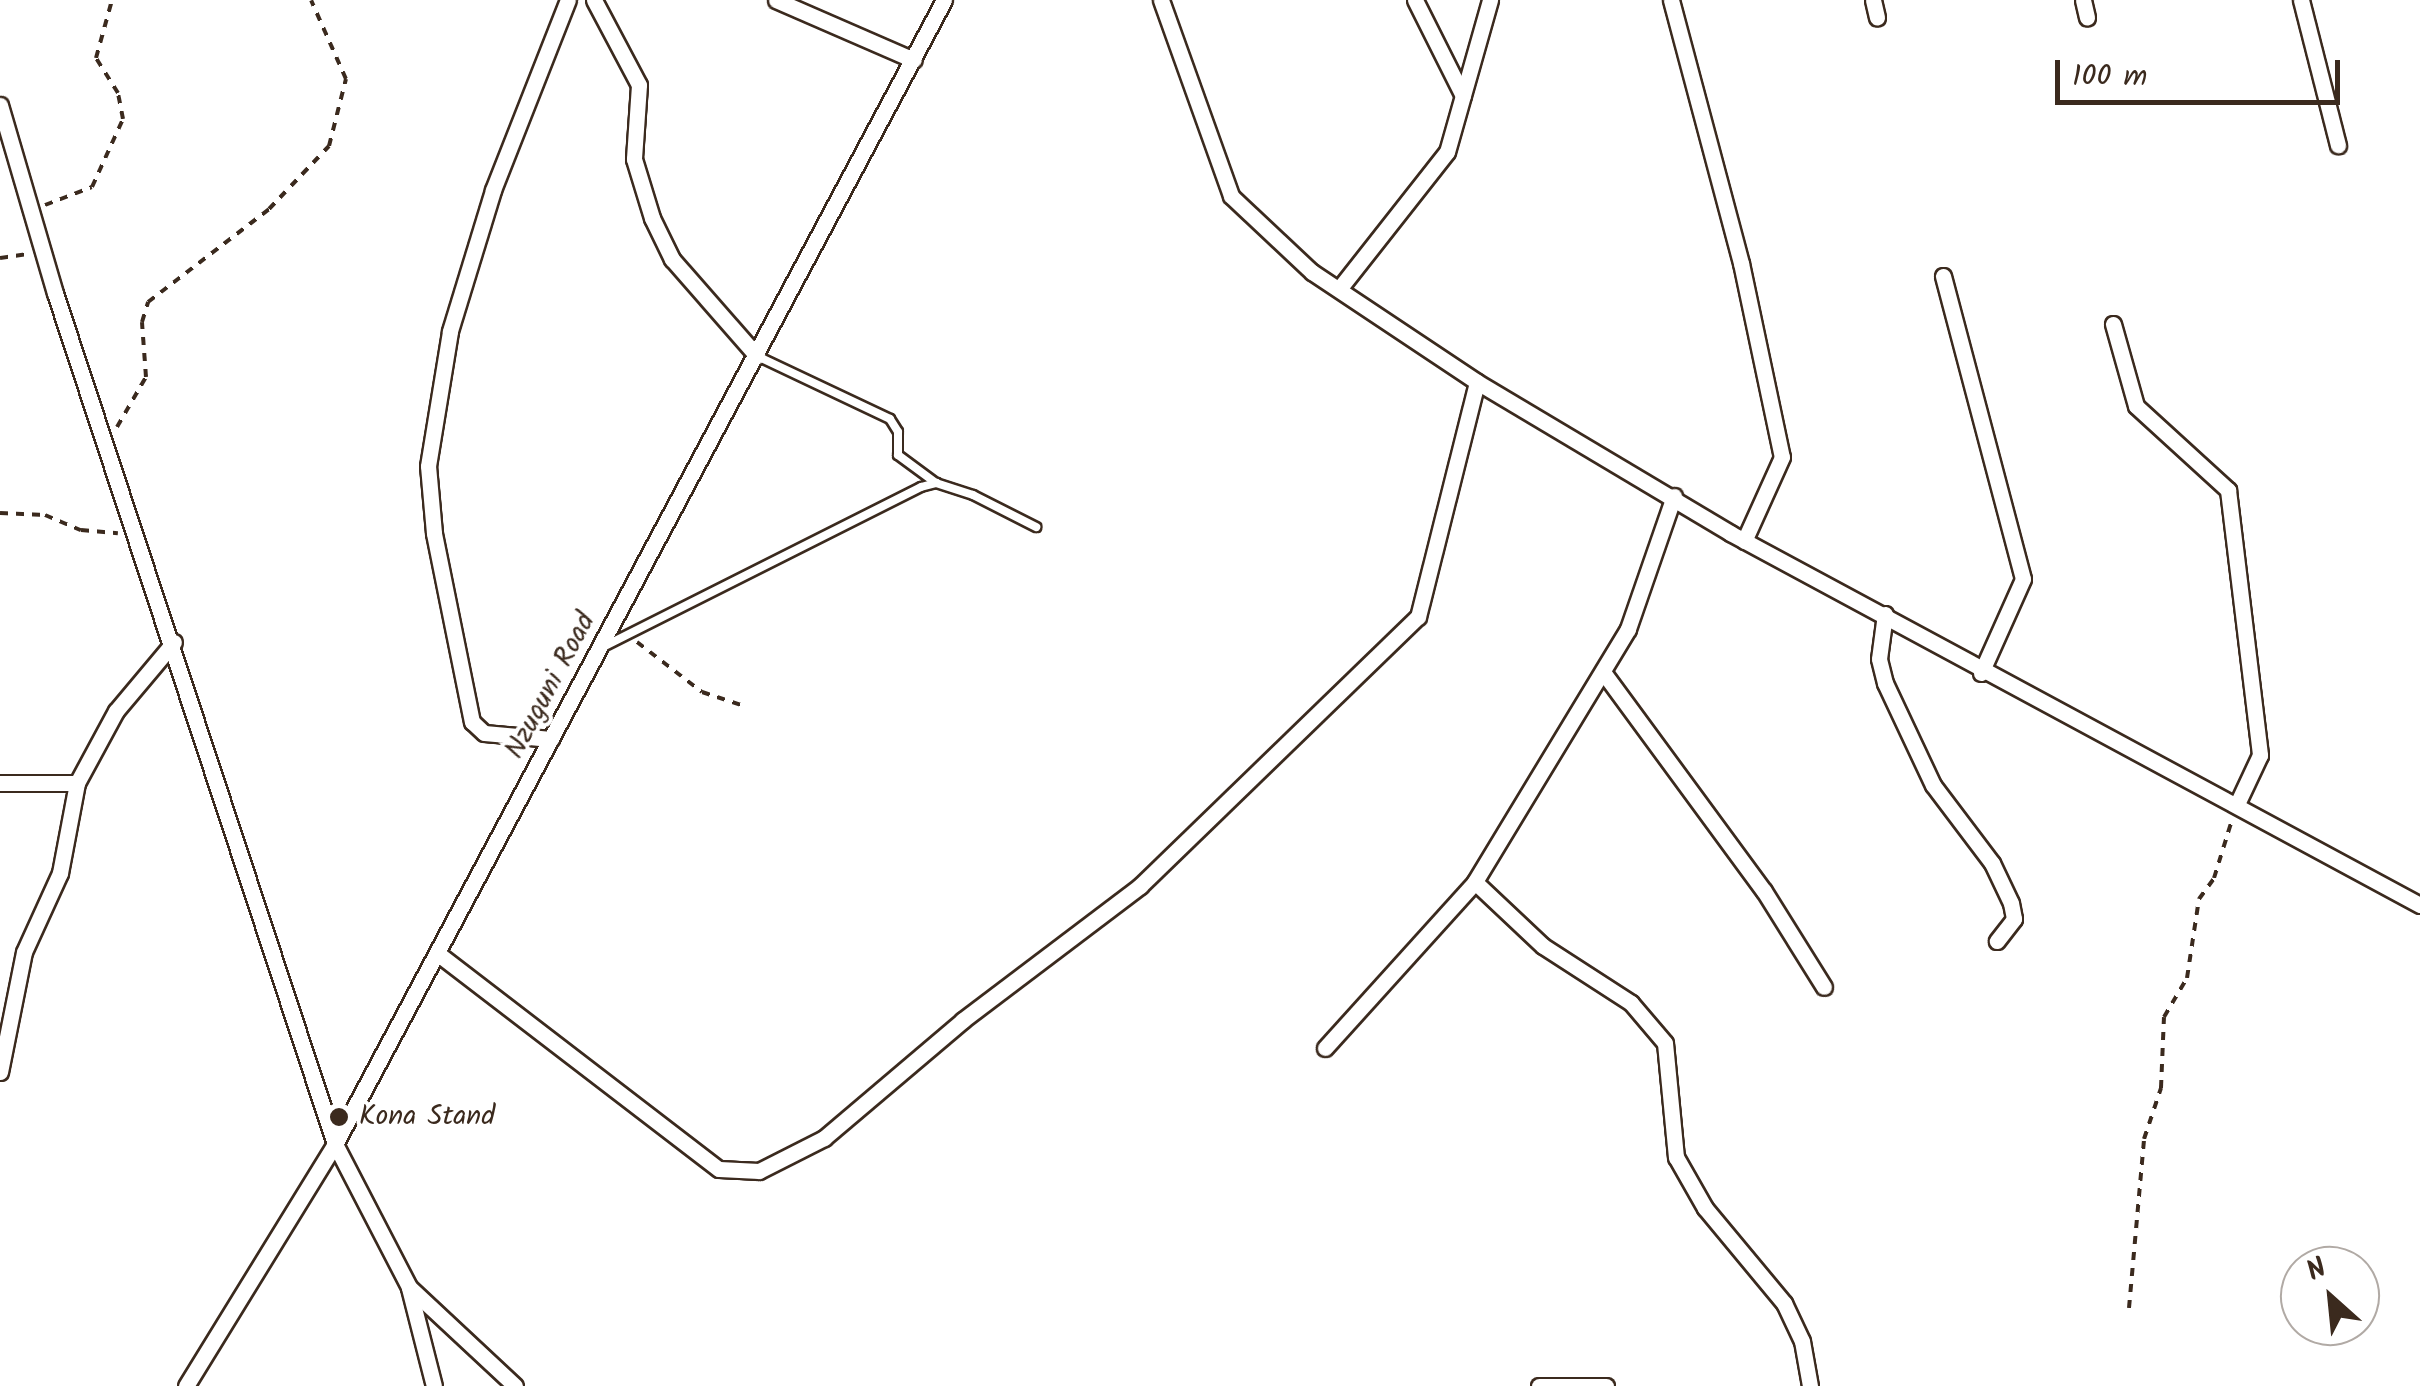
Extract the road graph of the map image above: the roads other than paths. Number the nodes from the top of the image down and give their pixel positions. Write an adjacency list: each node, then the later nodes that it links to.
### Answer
1 (568, 0): 32 (street)
2 (594, 0): 21 (street)
3 (776, 0): 14 (street)
4 (944, 0): 14 (street, Nzuguni Road)
5 (1161, 0): 19 (street)
6 (1415, 0): 15 (street)
7 (1490, 0): 15 (street)
8 (1671, 0): 26 (street)
9 (1873, 0): 12 (street)
10 (2083, 0): 13 (street)
11 (2301, 0): 17 (street)
12 (1877, 18)
13 (2087, 18)
14 (914, 60): 21 (street, Nzuguni Road)
15 (1463, 96): 19 (street)
16 (0, 106): 28 (street)
17 (2338, 146)
18 (1943, 276): 31 (street)
19 (1339, 290): 22 (street)
20 (2113, 324): 35 (street)
21 (757, 356): 23 (lane); 29 (street, Nzuguni Road)
22 (1477, 382): 24 (street); 39 (street)
23 (936, 483): 25 (lane); 29 (lane)
24 (1674, 496): 26 (street); 30 (street)
25 (1036, 527)
26 (1744, 541): 27 (street)
27 (1885, 614): 31 (street); 38 (street)
28 (174, 642): 34 (street); 43 (street)
29 (599, 649): 32 (street, Nzuguni Road)
30 (1602, 672): 36 (street); 40 (street)
31 (1980, 674): 35 (street)
32 (551, 739): 39 (street, Nzuguni Road)
33 (0, 783): 34 (street)
34 (77, 783): 42 (street)
35 (2237, 804): 37 (street)
36 (1475, 882): 41 (street); 50 (street)
37 (2420, 905)
38 (1997, 942)
39 (437, 952): 43 (street, Nzuguni Road)
40 (1824, 987)
41 (1326, 1048)
42 (0, 1072)
43 (335, 1144): 44 (street); 45 (street, Nzuguni Road)
44 (408, 1287): 46 (street); 47 (street)
45 (186, 1386)
46 (434, 1386)
47 (515, 1386)
48 (1539, 1386): 49 (street)
49 (1606, 1386)
50 (1810, 1386)

